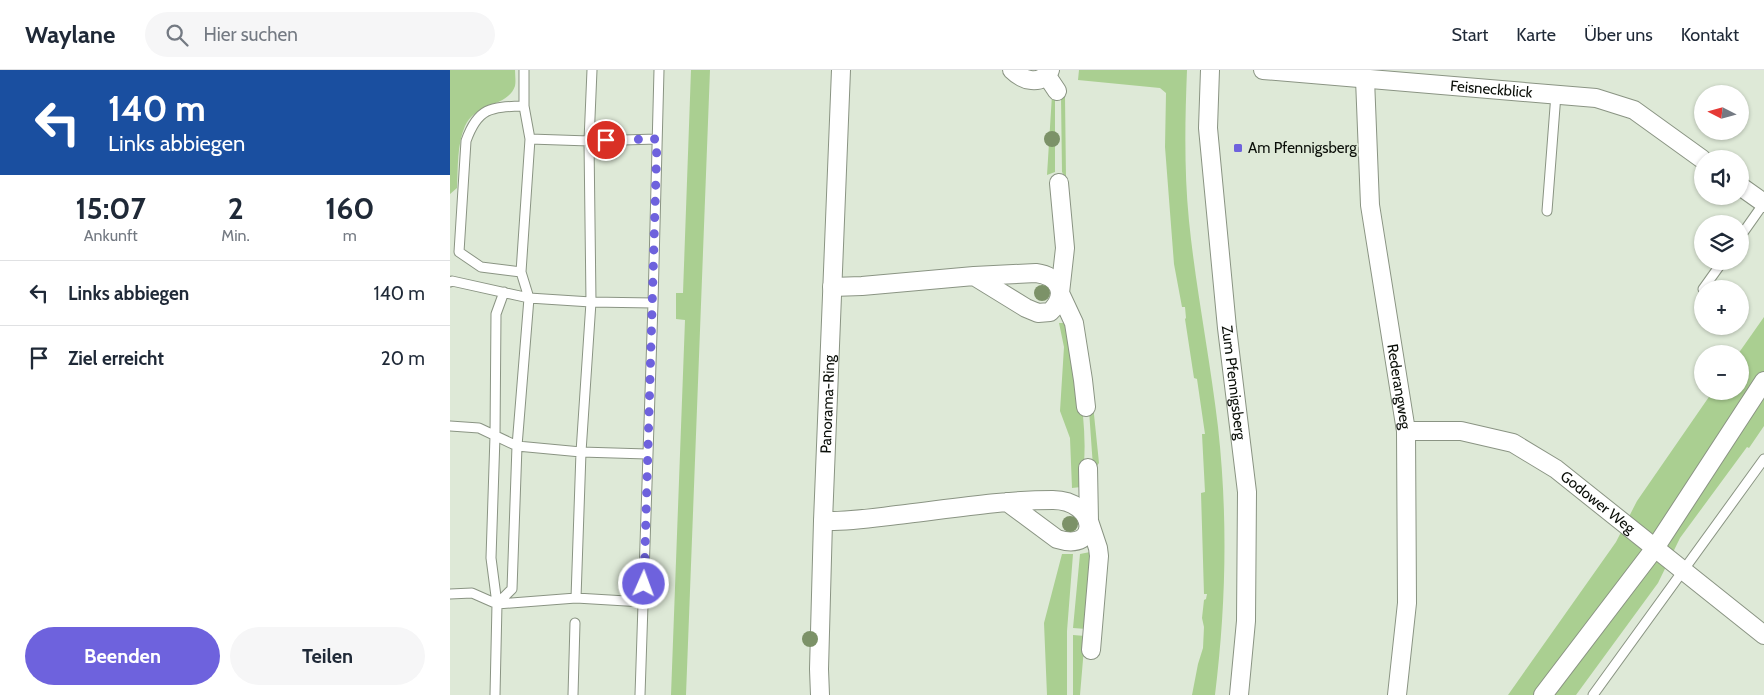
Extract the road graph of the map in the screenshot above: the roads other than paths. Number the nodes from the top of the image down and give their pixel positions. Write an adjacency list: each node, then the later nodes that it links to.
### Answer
1 (524, 70): 12 (lane)
2 (592, 70): 15 (lane)
3 (659, 70): 14 (lane)
4 (840, 70): 25 (street, Panorama-Ring)
5 (1012, 70): 8 (street)
6 (1210, 70): 57 (street, Zum Pfennigsberg)
7 (1263, 70): 9 (street, Feisneckblick)
8 (1048, 73): 10 (street)
9 (1365, 79): 11 (street, Feisneckblick); 34 (street, Rederangweg)
10 (1057, 91)
11 (1556, 94): 16 (street, Feisneckblick); 20 (lane)
12 (524, 106): 13 (lane); 22 (lane)
13 (530, 139): 15 (lane); 22 (lane)
14 (657, 139): 15 (lane); 30 (lane)
15 (589, 141): 29 (lane)
16 (1694, 153)
17 (1059, 184): 27 (street)
18 (1749, 192): 19 (street)
19 (1764, 203): 21 (lane)
20 (1547, 211)
21 (1749, 224)
22 (521, 272): 28 (lane)
23 (974, 276): 25 (street); 27 (street); 27 (street)
24 (450, 282): 26 (lane)
25 (832, 287): 42 (street, Panorama-Ring)
26 (504, 292): 28 (lane); 35 (lane)
27 (1060, 293): 32 (street)
28 (530, 298): 29 (lane); 36 (lane)
29 (591, 302): 30 (lane); 37 (lane)
30 (653, 303): 38 (lane)
31 (1764, 381): 44 (street)
32 (1086, 407)
33 (450, 426): 35 (lane)
34 (1406, 431): 44 (street, Godower Weg); 58 (street, Rederangweg)
35 (495, 436): 36 (lane); 49 (lane)
36 (517, 446): 37 (lane); 49 (lane)
37 (581, 452): 38 (lane); 47 (lane)
38 (647, 454): 48 (lane)
39 (1764, 459): 45 (lane)
40 (1088, 468): 43 (street)
41 (1007, 502): 42 (street); 43 (street); 43 (street)
42 (823, 521): 56 (street, Panorama-Ring)
43 (1089, 522): 52 (street)
44 (1655, 548): 45 (street, Godower Weg); 59 (street)
45 (1684, 571): 51 (street, Godower Weg); 60 (lane)
46 (450, 594): 49 (lane)
47 (576, 598): 48 (lane); 49 (lane)
48 (643, 602): 55 (lane)
49 (497, 604): 53 (lane)
50 (575, 623): 54 (lane)
51 (1764, 635)
52 (1091, 650)
53 (495, 695)
54 (573, 695)
55 (640, 695)
56 (820, 695)
57 (1239, 695)
58 (1397, 695)
59 (1543, 695)
60 (1593, 695)

